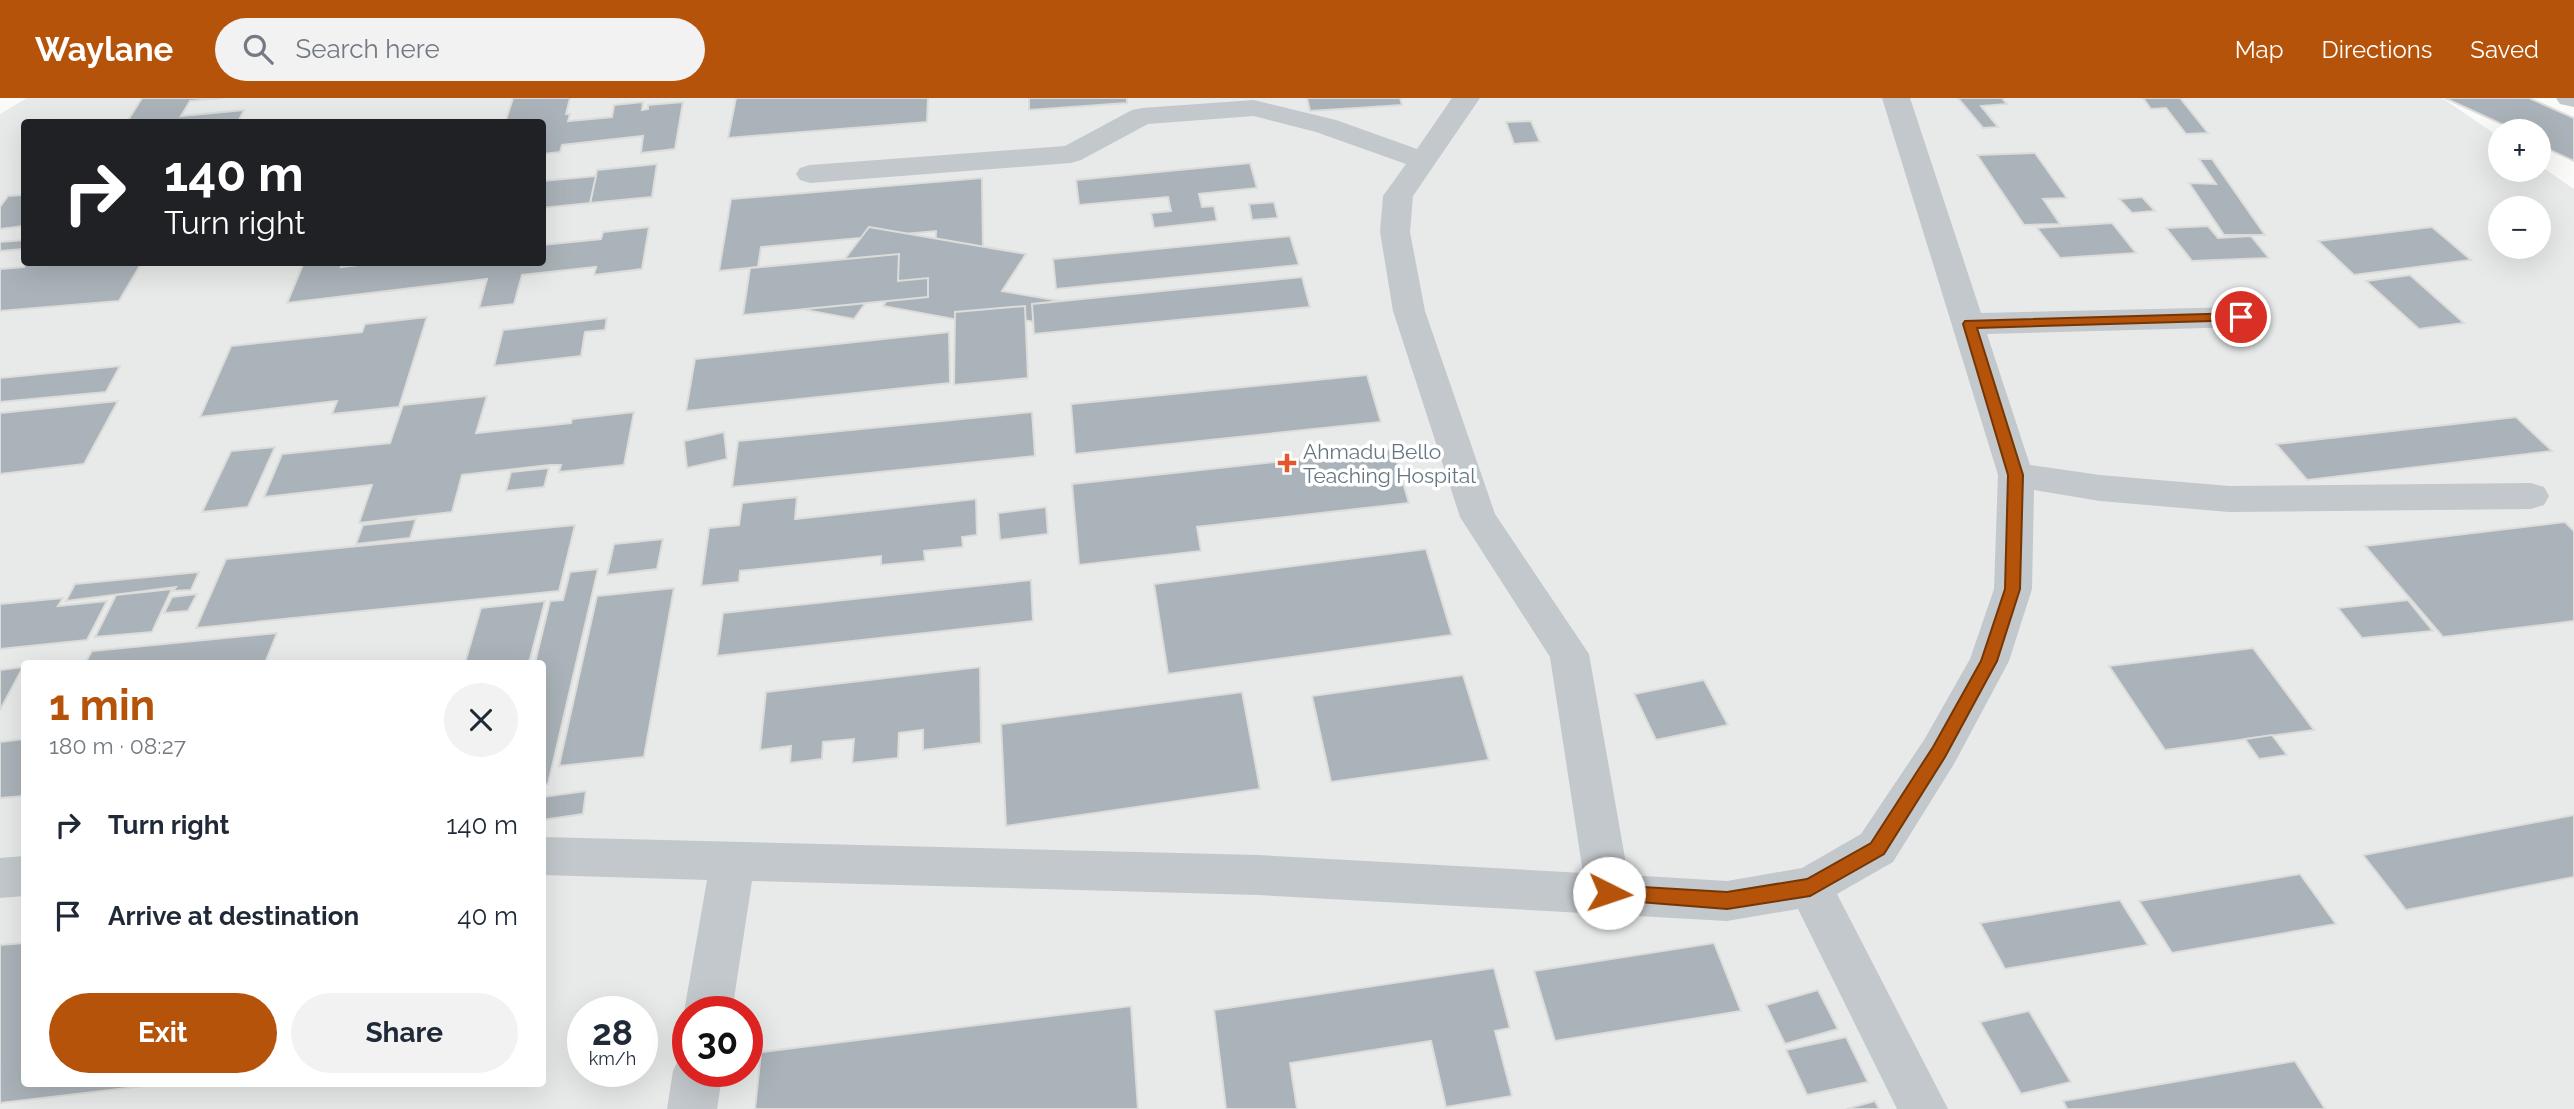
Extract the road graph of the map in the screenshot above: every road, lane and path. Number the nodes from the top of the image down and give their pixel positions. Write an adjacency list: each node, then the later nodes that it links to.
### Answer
1 (1466, 98): 3 (street)
2 (1896, 98): 6 (street)
3 (1422, 160): 4 (street); 14 (street)
4 (810, 174)
5 (2241, 317): 6 (street)
6 (1969, 324): 7 (street)
7 (2015, 475): 8 (street); 13 (street)
8 (2530, 496)
9 (546, 856): 10 (street)
10 (733, 860): 14 (street); 15 (street)
11 (21, 876): 12 (street)
12 (0, 877)
13 (1810, 887): 14 (street); 18 (street)
14 (1609, 893)
15 (711, 996)
16 (695, 1087): 17 (street)
17 (692, 1109)
18 (1923, 1109)

